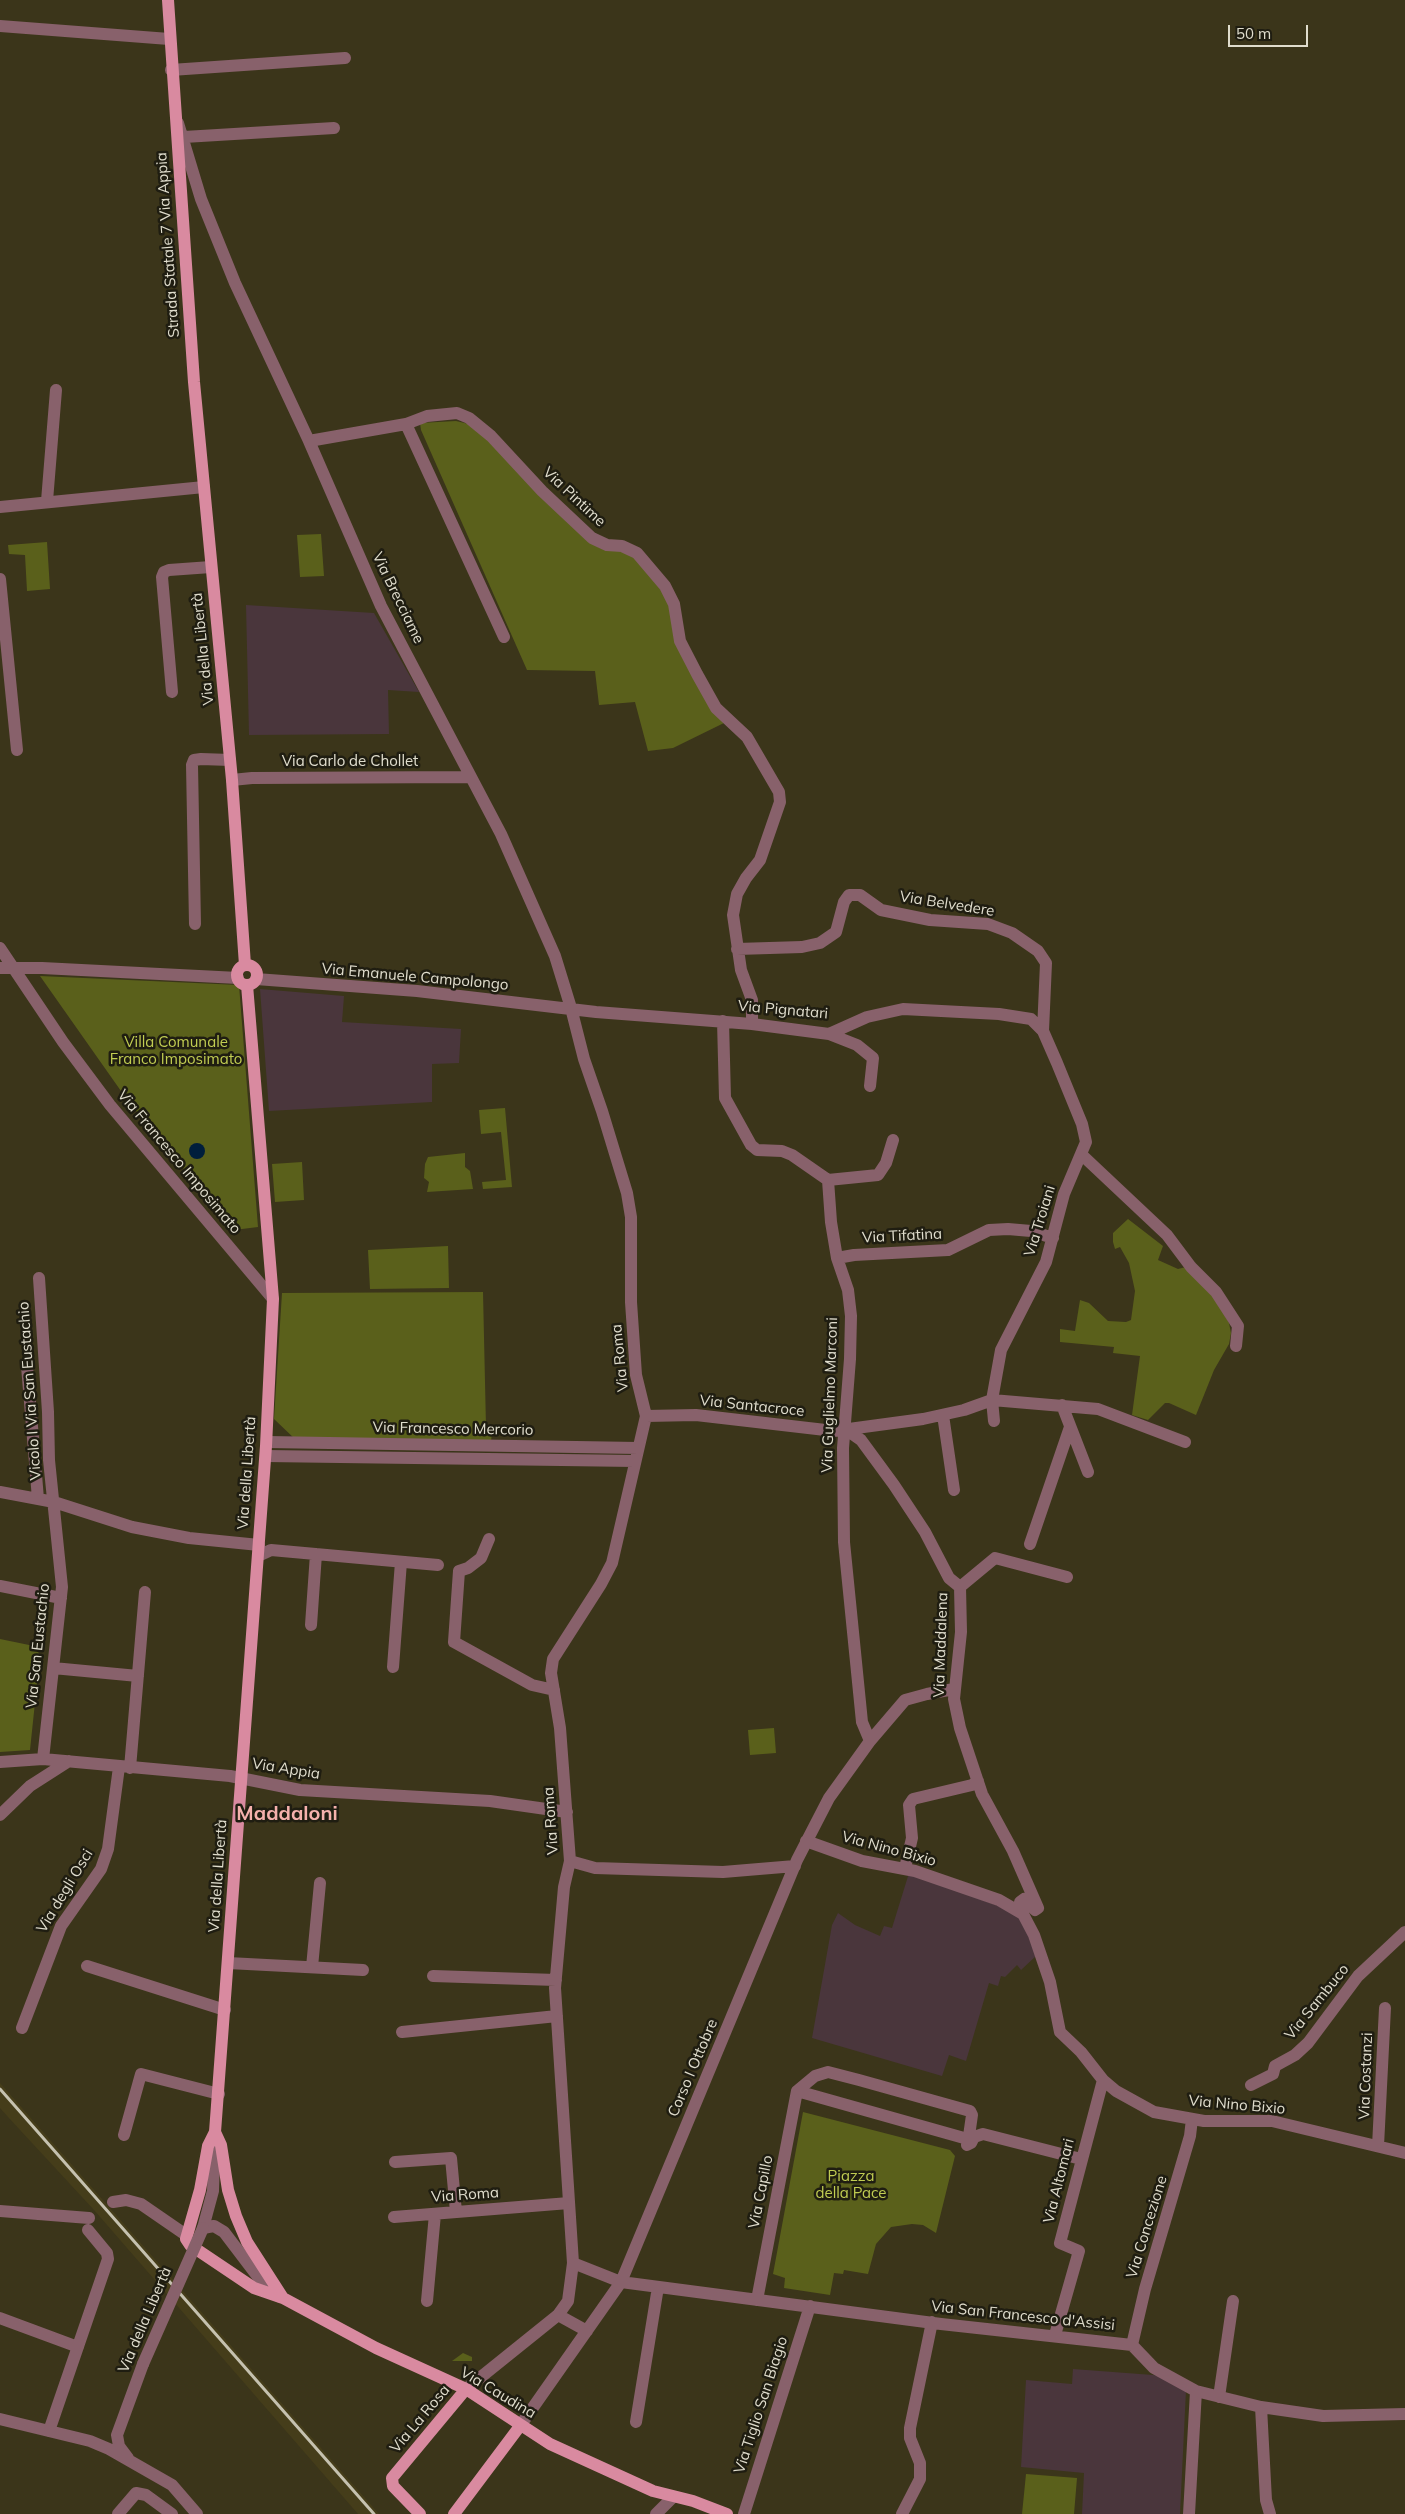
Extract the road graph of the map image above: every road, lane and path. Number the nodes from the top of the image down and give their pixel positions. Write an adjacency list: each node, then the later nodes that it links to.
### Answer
1 (168, 0): 3 (main road, Strada Statale 7 Via Appia)
2 (0, 26): 3 (street)
3 (169, 39): 5 (main road, Strada Statale 7 Via Appia)
4 (345, 58): 5 (street)
5 (172, 70): 6 (main road, Strada Statale 7 Via Appia)
6 (175, 115): 8 (street, Via Brecciame); 10 (main road, Strada Statale 7 Via Appia)
7 (334, 128): 8 (street)
8 (184, 137): 9 (street, Via Brecciame)
9 (201, 199): 10 (street); 13 (street, Via Brecciame)
10 (180, 202): 14 (main road, Strada Statale 7 Via Appia)
11 (56, 390): 15 (street)
12 (406, 424): 13 (street, Via Pintime); 19 (street); 27 (street, Via Pintime)
13 (309, 441): 23 (street, Via Brecciame)
14 (204, 487): 15 (street); 17 (main road, Via della Libertà)
15 (47, 501): 16 (street)
16 (0, 507)
17 (211, 567): 20 (street); 22 (main road, Via della Libertà)
18 (0, 578): 21 (street)
19 (504, 637)
20 (172, 692)
21 (17, 750)
22 (230, 760): 24 (main road, Via della Libertà); 25 (street)
23 (469, 776): 24 (street, Via Carlo de Chollet); 31 (street, Via Brecciame)
24 (232, 780): 30 (main road, Via della Libertà)
25 (195, 924)
26 (0, 948): 29 (street, Via Francesco Imposimato)
27 (737, 948): 33 (street, Via Pintime); 34 (street, Via Belvedere)
28 (0, 968): 29 (street, Via Emanuele Campolongo)
29 (15, 968): 30 (street, Via Emanuele Campolongo); 43 (street, Via Francesco Imposimato)
30 (247, 981): 31 (street, Via Emanuele Campolongo); 43 (main road, Via della Libertà)
31 (571, 1008): 32 (street, Via Pignatari); 49 (street, Via Roma)
32 (723, 1021): 33 (street, Via Pignatari); 39 (street)
33 (752, 1024): 35 (street, Via Pignatari)
34 (1043, 1031): 35 (street, Via Pignatari); 38 (street, Via Troiani)
35 (829, 1034): 36 (street)
36 (870, 1086)
37 (893, 1140): 39 (street)
38 (1082, 1155): 40 (street, Via Troiani); 44 (street)
39 (828, 1180): 41 (street, Via Guglielmo Marconi)
40 (1053, 1238): 41 (street, Via Tifatina); 46 (street, Via Troiani)
41 (837, 1258): 52 (street, Via Guglielmo Marconi)
42 (39, 1278): 61 (street, Vicolo I Via San Eustachio)
43 (273, 1300): 53 (main road, Via della Libertà)
44 (1236, 1346)
45 (27, 1366): 60 (street)
46 (992, 1400): 47 (street, Via Santacroce); 48 (street, Via Santacroce); 50 (street, Via Troiani)
47 (1062, 1406): 51 (street); 54 (street, Via Santacroce)
48 (943, 1415): 52 (street, Via Santacroce); 58 (street)
49 (646, 1416): 52 (street, Via Santacroce); 55 (street, Via Roma)
50 (994, 1421)
51 (1070, 1427): 57 (street); 63 (street)
52 (844, 1428): 70 (street, Via Maddalena); 79 (street, Via Guglielmo Marconi)
53 (266, 1442): 55 (street, Via Francesco Mercorio); 56 (main road, Via della Libertà)
54 (1185, 1442)
55 (637, 1454): 56 (street, Via Francesco Mercorio); 78 (street, Via Roma)
56 (266, 1456): 64 (main road, Via della Libertà)
57 (1088, 1472)
58 (954, 1490)
59 (0, 1492): 60 (street)
60 (38, 1499): 61 (street)
61 (54, 1502): 64 (street); 72 (street, Via San Eustachio)
62 (489, 1539): 78 (street)
63 (1030, 1544)
64 (258, 1551): 65 (street); 84 (main road, Via della Libertà)
65 (316, 1554): 66 (street); 73 (street)
66 (401, 1562): 67 (street); 74 (street)
67 (438, 1565)
68 (1067, 1577): 70 (street)
69 (0, 1586): 72 (street)
70 (960, 1586): 77 (street, Via Maddalena)
71 (146, 1592): 76 (street, Via degli Osci)
72 (61, 1598): 75 (street, Via San Eustachio)
73 (311, 1625)
74 (393, 1667)
75 (53, 1668): 76 (street); 80 (street, Via San Eustachio)
76 (138, 1676): 83 (street, Via degli Osci)
77 (954, 1689): 79 (street, Corso I Ottobre); 85 (street, Via Maddalena)
78 (554, 1690): 86 (street, Via Roma)
79 (870, 1740): 88 (street, Corso I Ottobre)
80 (43, 1758): 81 (street, Via Appia); 82 (street, Via Appia)
81 (69, 1761): 83 (street, Via Appia); 87 (street)
82 (0, 1762)
83 (124, 1767): 84 (street, Via Appia); 104 (street, Via degli Osci)
84 (242, 1779): 86 (street, Via Appia); 95 (main road, Via della Libertà)
85 (978, 1781): 91 (street); 93 (street, Via Maddalena)
86 (567, 1812): 89 (street, Via Roma)
87 (0, 1814)
88 (806, 1841): 90 (street, Corso I Ottobre); 91 (street, Via Nino Bixio)
89 (570, 1861): 90 (street); 100 (street, Via Roma)
90 (795, 1866): 127 (street, Corso I Ottobre)
91 (905, 1868): 93 (street, Via Nino Bixio)
92 (320, 1883): 97 (street)
93 (1023, 1914): 106 (street, Via Nino Bixio)
94 (1405, 1932): 107 (street, Via Sambuco)
95 (228, 1963): 97 (street); 102 (main road, Via della Libertà)
96 (86, 1966): 102 (street)
97 (312, 1967): 98 (street)
98 (363, 1970)
99 (433, 1976): 100 (street)
100 (556, 1980): 103 (street, Via Roma)
101 (1384, 2008): 114 (street, Via Costanzi)
102 (225, 2010): 109 (main road, Via della Libertà)
103 (557, 2016): 105 (street); 119 (street, Via Roma)
104 (22, 2028)
105 (402, 2032)
106 (1103, 2080): 110 (street, Via Nino Bixio); 116 (street, Via Altomari)
107 (1251, 2085)
108 (797, 2091): 113 (street); 113 (street); 130 (street, Via Capillo)
109 (218, 2094): 111 (main road, Via della Libertà); 112 (street)
110 (1192, 2119): 114 (street, Via Nino Bixio); 139 (street, Via Concezione)
111 (215, 2132): 124 (street, Via della Libertà); 125 (main road); 129 (main road)
112 (124, 2135)
113 (969, 2137): 116 (street)
114 (1378, 2146): 115 (street, Via Nino Bixio)
115 (1405, 2153)
116 (1081, 2159): 138 (street, Via Altomari)
117 (395, 2162): 121 (street)
118 (113, 2202): 125 (street)
119 (569, 2204): 121 (street, Via Roma); 126 (street, Via Roma)
120 (0, 2211): 140 (street)
121 (456, 2212): 122 (street, Via Roma)
122 (435, 2214): 123 (street, Via Roma); 131 (street)
123 (394, 2217)
124 (202, 2228): 129 (street); 148 (street, Via della Libertà, bridge)
125 (186, 2235): 129 (main road, Via Caudina)
126 (573, 2263): 127 (street, Via San Francesco d'Assisi); 134 (street, Via Roma)
127 (622, 2282): 128 (street, Via San Francesco d'Assisi); 137 (street, Corso I Ottobre)
128 (658, 2287): 130 (street, Via San Francesco d'Assisi); 147 (street)
129 (283, 2298): 141 (main road, Via Caudina)
130 (757, 2300): 133 (street, Via San Francesco d'Assisi)
131 (428, 2301)
132 (1233, 2301): 143 (street)
133 (810, 2306): 136 (street, Via San Francesco d'Assisi); 161 (street, Via Tiglio San Biagio)
134 (558, 2315): 137 (street); 141 (street, Via La Rosa)
135 (0, 2318): 140 (street)
136 (932, 2322): 138 (street, Via San Francesco d'Assisi); 162 (street)
137 (587, 2331): 149 (street, Corso I Ottobre)
138 (1055, 2335): 139 (street, Via San Francesco d'Assisi)
139 (1132, 2345): 142 (street, Via San Francesco d'Assisi)
140 (78, 2347): 150 (street)
141 (466, 2390): 149 (main road, Via Caudina); 157 (main road, Via La Rosa)
142 (1196, 2391): 143 (street, Via San Francesco d'Assisi); 163 (street)
143 (1219, 2397): 144 (street, Via San Francesco d'Assisi)
144 (1261, 2407): 145 (street, Via San Francesco d'Assisi); 164 (street)
145 (1405, 2414)
146 (0, 2419): 150 (street)
147 (636, 2422)
148 (119, 2425): 151 (street); 152 (street, Via della Libertà)
149 (520, 2426): 153 (main road, Via Caudina); 158 (main road)
150 (48, 2431): 151 (street)
151 (90, 2441): 152 (street)
152 (128, 2459): 154 (street)
153 (673, 2497): 159 (street); 160 (main road, Via Caudina)
154 (195, 2513)
155 (118, 2514): 156 (street)
156 (172, 2514)
157 (420, 2514)
158 (454, 2514)
159 (656, 2514)
160 (727, 2514)
161 (744, 2514)
162 (902, 2514)
163 (1188, 2514)
164 (1270, 2514)

